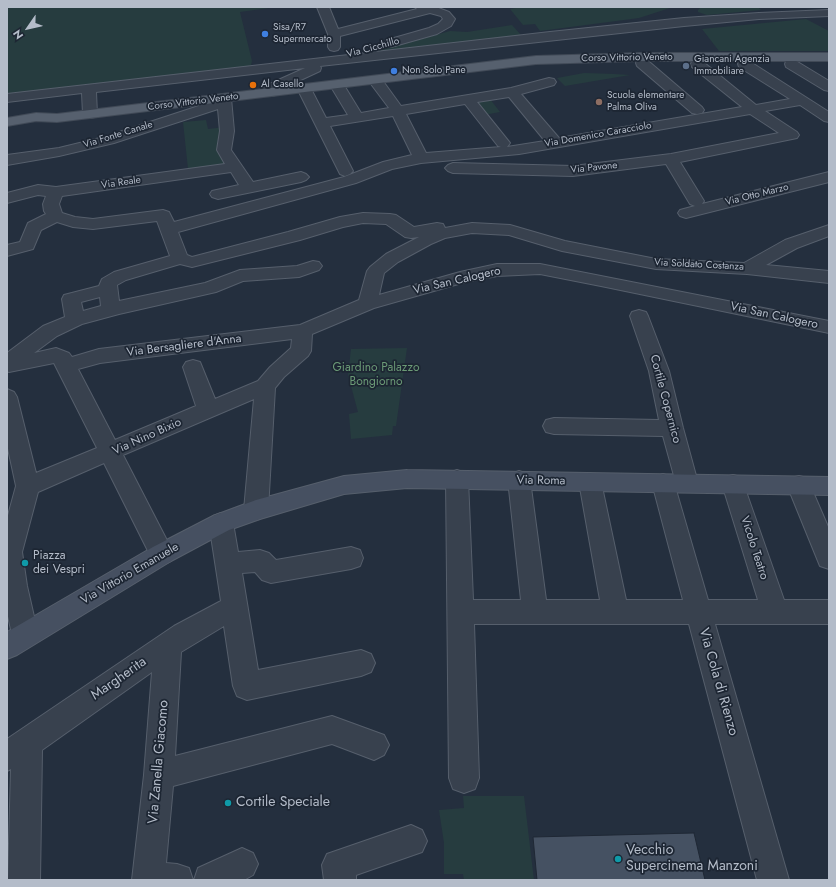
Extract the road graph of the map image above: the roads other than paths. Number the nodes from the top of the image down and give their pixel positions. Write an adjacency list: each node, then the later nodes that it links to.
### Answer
1 (323, 7): 6 (street)
2 (426, 8): 6 (street); 9 (street, Via Cicchillo)
3 (829, 14): 4 (street)
4 (798, 15): 5 (street); 8 (street)
5 (817, 25)
6 (334, 34): 9 (street)
7 (829, 57): 10 (main road, Corso Vittorio Veneto)
8 (357, 58): 9 (street); 16 (street)
9 (331, 60): 21 (street); 22 (street, Via Cicchillo)
10 (520, 63): 11 (main road, Corso Vittorio Veneto); 16 (main road, Corso Vittorio Veneto)
11 (642, 63): 12 (main road, Corso Vittorio Veneto); 28 (street)
12 (697, 64): 13 (main road, Corso Vittorio Veneto); 29 (street)
13 (744, 64): 14 (main road, Corso Vittorio Veneto); 27 (street)
14 (791, 64): 15 (main road, Corso Vittorio Veneto); 19 (street)
15 (829, 65)
16 (370, 76): 18 (main road, Corso Vittorio Veneto); 30 (street)
17 (549, 82): 23 (street)
18 (337, 85): 20 (main road, Corso Vittorio Veneto); 37 (street)
19 (829, 87)
20 (304, 88): 22 (main road, Corso Vittorio Veneto); 35 (street)
21 (89, 89): 24 (street); 31 (street)
22 (271, 92): 25 (main road, Corso Vittorio Veneto)
23 (512, 92): 26 (street); 39 (street)
24 (7, 98)
25 (224, 100): 31 (main road, Corso Vittorio Veneto); 43 (street, Via Fonte Canale); 46 (street)
26 (468, 100): 30 (street); 40 (street)
27 (802, 101): 29 (street, Via Domenico Caracciolo); 33 (street)
28 (697, 110)
29 (754, 110): 38 (street, Via Domenico Caracciolo); 42 (street, Via Pavone)
30 (398, 111): 37 (street); 41 (street)
31 (90, 114): 32 (main road, Corso Vittorio Veneto)
32 (57, 118): 34 (main road, Corso Vittorio Veneto); 36 (main road, Corso Vittorio Veneto)
33 (829, 118)
34 (7, 122)
35 (323, 123): 37 (street); 37 (street)
36 (7, 129)
37 (345, 129): 47 (street)
38 (608, 133): 39 (street, Via Domenico Caracciolo); 45 (street)
39 (555, 143): 40 (street, Via Domenico Caracciolo)
40 (461, 155): 41 (street, Via Domenico Caracciolo)
41 (421, 158): 44 (street, Via Domenico Caracciolo)
42 (671, 159): 45 (street, Via Pavone); 54 (street)
43 (7, 160)
44 (394, 163): 45 (street, Via Pavone); 58 (street, Via Domenico Caracciolo)
45 (635, 163)
46 (235, 168): 50 (street); 51 (street, Via Reale)
47 (345, 171)
48 (301, 177): 50 (street)
49 (829, 177): 55 (street, Via Otto Marzo)
50 (248, 187): 52 (street)
51 (56, 192): 53 (street, Via Reale); 56 (street)
52 (218, 194)
53 (7, 198)
54 (696, 201)
55 (686, 213)
56 (56, 216): 58 (street); 61 (street)
57 (472, 228): 60 (street, Via Soldato Costanza); 62 (street); 68 (street)
58 (169, 229): 62 (street)
59 (829, 230): 65 (street, Via Soldato Costanza)
60 (562, 246): 64 (street); 65 (street, Via Soldato Costanza)
61 (7, 251)
62 (180, 259): 67 (street)
63 (313, 266): 69 (street)
64 (540, 269): 68 (street, Via San Calogero); 72 (street, Via San Calogero)
65 (747, 269): 66 (street)
66 (829, 277)
67 (109, 289): 69 (street); 71 (street)
68 (367, 304): 73 (street, Via San Calogero)
69 (111, 310): 71 (street)
70 (640, 316): 81 (street, Cortile Copernico)
71 (75, 320): 75 (street)
72 (829, 327)
73 (303, 331): 74 (street, Via Bersagliere d'Anna); 77 (street)
74 (61, 360): 75 (street, Via Bersagliere d'Anna); 82 (street)
75 (7, 364)
76 (193, 367): 79 (street)
77 (265, 386): 79 (street, Via Nino Bixio); 91 (street)
78 (7, 397): 89 (street)
79 (208, 410): 82 (street, Via Nino Bixio)
80 (554, 426): 81 (street)
81 (672, 428): 86 (street, Cortile Copernico)
82 (111, 452): 89 (street, Via Nino Bixio); 93 (street)
83 (456, 479): 84 (street, Via Roma); 91 (street, Via Roma); 98 (street)
84 (519, 480): 85 (street, Via Roma); 99 (street)
85 (590, 482): 86 (street, Via Roma); 100 (street)
86 (675, 483): 87 (street, Via Roma); 101 (street, Via Cola di Rienzo)
87 (732, 484): 88 (street, Via Roma); 102 (street, Vicolo Teatro)
88 (799, 485): 90 (street, Via Roma); 95 (street)
89 (28, 486): 104 (street)
90 (829, 486)
91 (256, 510): 92 (street, Via Vittorio Emanuele)
92 (221, 523): 93 (street, Via Vittorio Emanuele); 96 (street)
93 (162, 554): 104 (street, Via Vittorio Emanuele)
94 (351, 558): 96 (street)
95 (829, 558)
96 (227, 564): 97 (street)
97 (234, 607): 105 (street, Margherita); 106 (street)
98 (460, 612): 99 (street); 110 (street)
99 (535, 612): 100 (street)
100 (616, 612): 101 (street)
101 (698, 612): 102 (street); 117 (street, Via Cola di Rienzo)
102 (775, 612): 103 (street)
103 (829, 612)
104 (16, 640)
105 (168, 644): 108 (street, Margherita); 109 (street, Via Zanella Giacomo)
106 (360, 663)
107 (374, 745): 109 (street)
108 (17, 750): 114 (street)
109 (159, 775): 113 (street, Via Zanella Giacomo)
110 (464, 778)
111 (411, 841): 116 (street)
112 (242, 864): 115 (street)
113 (158, 879)
114 (24, 880)
115 (210, 880)
116 (340, 880)
117 (773, 880)

